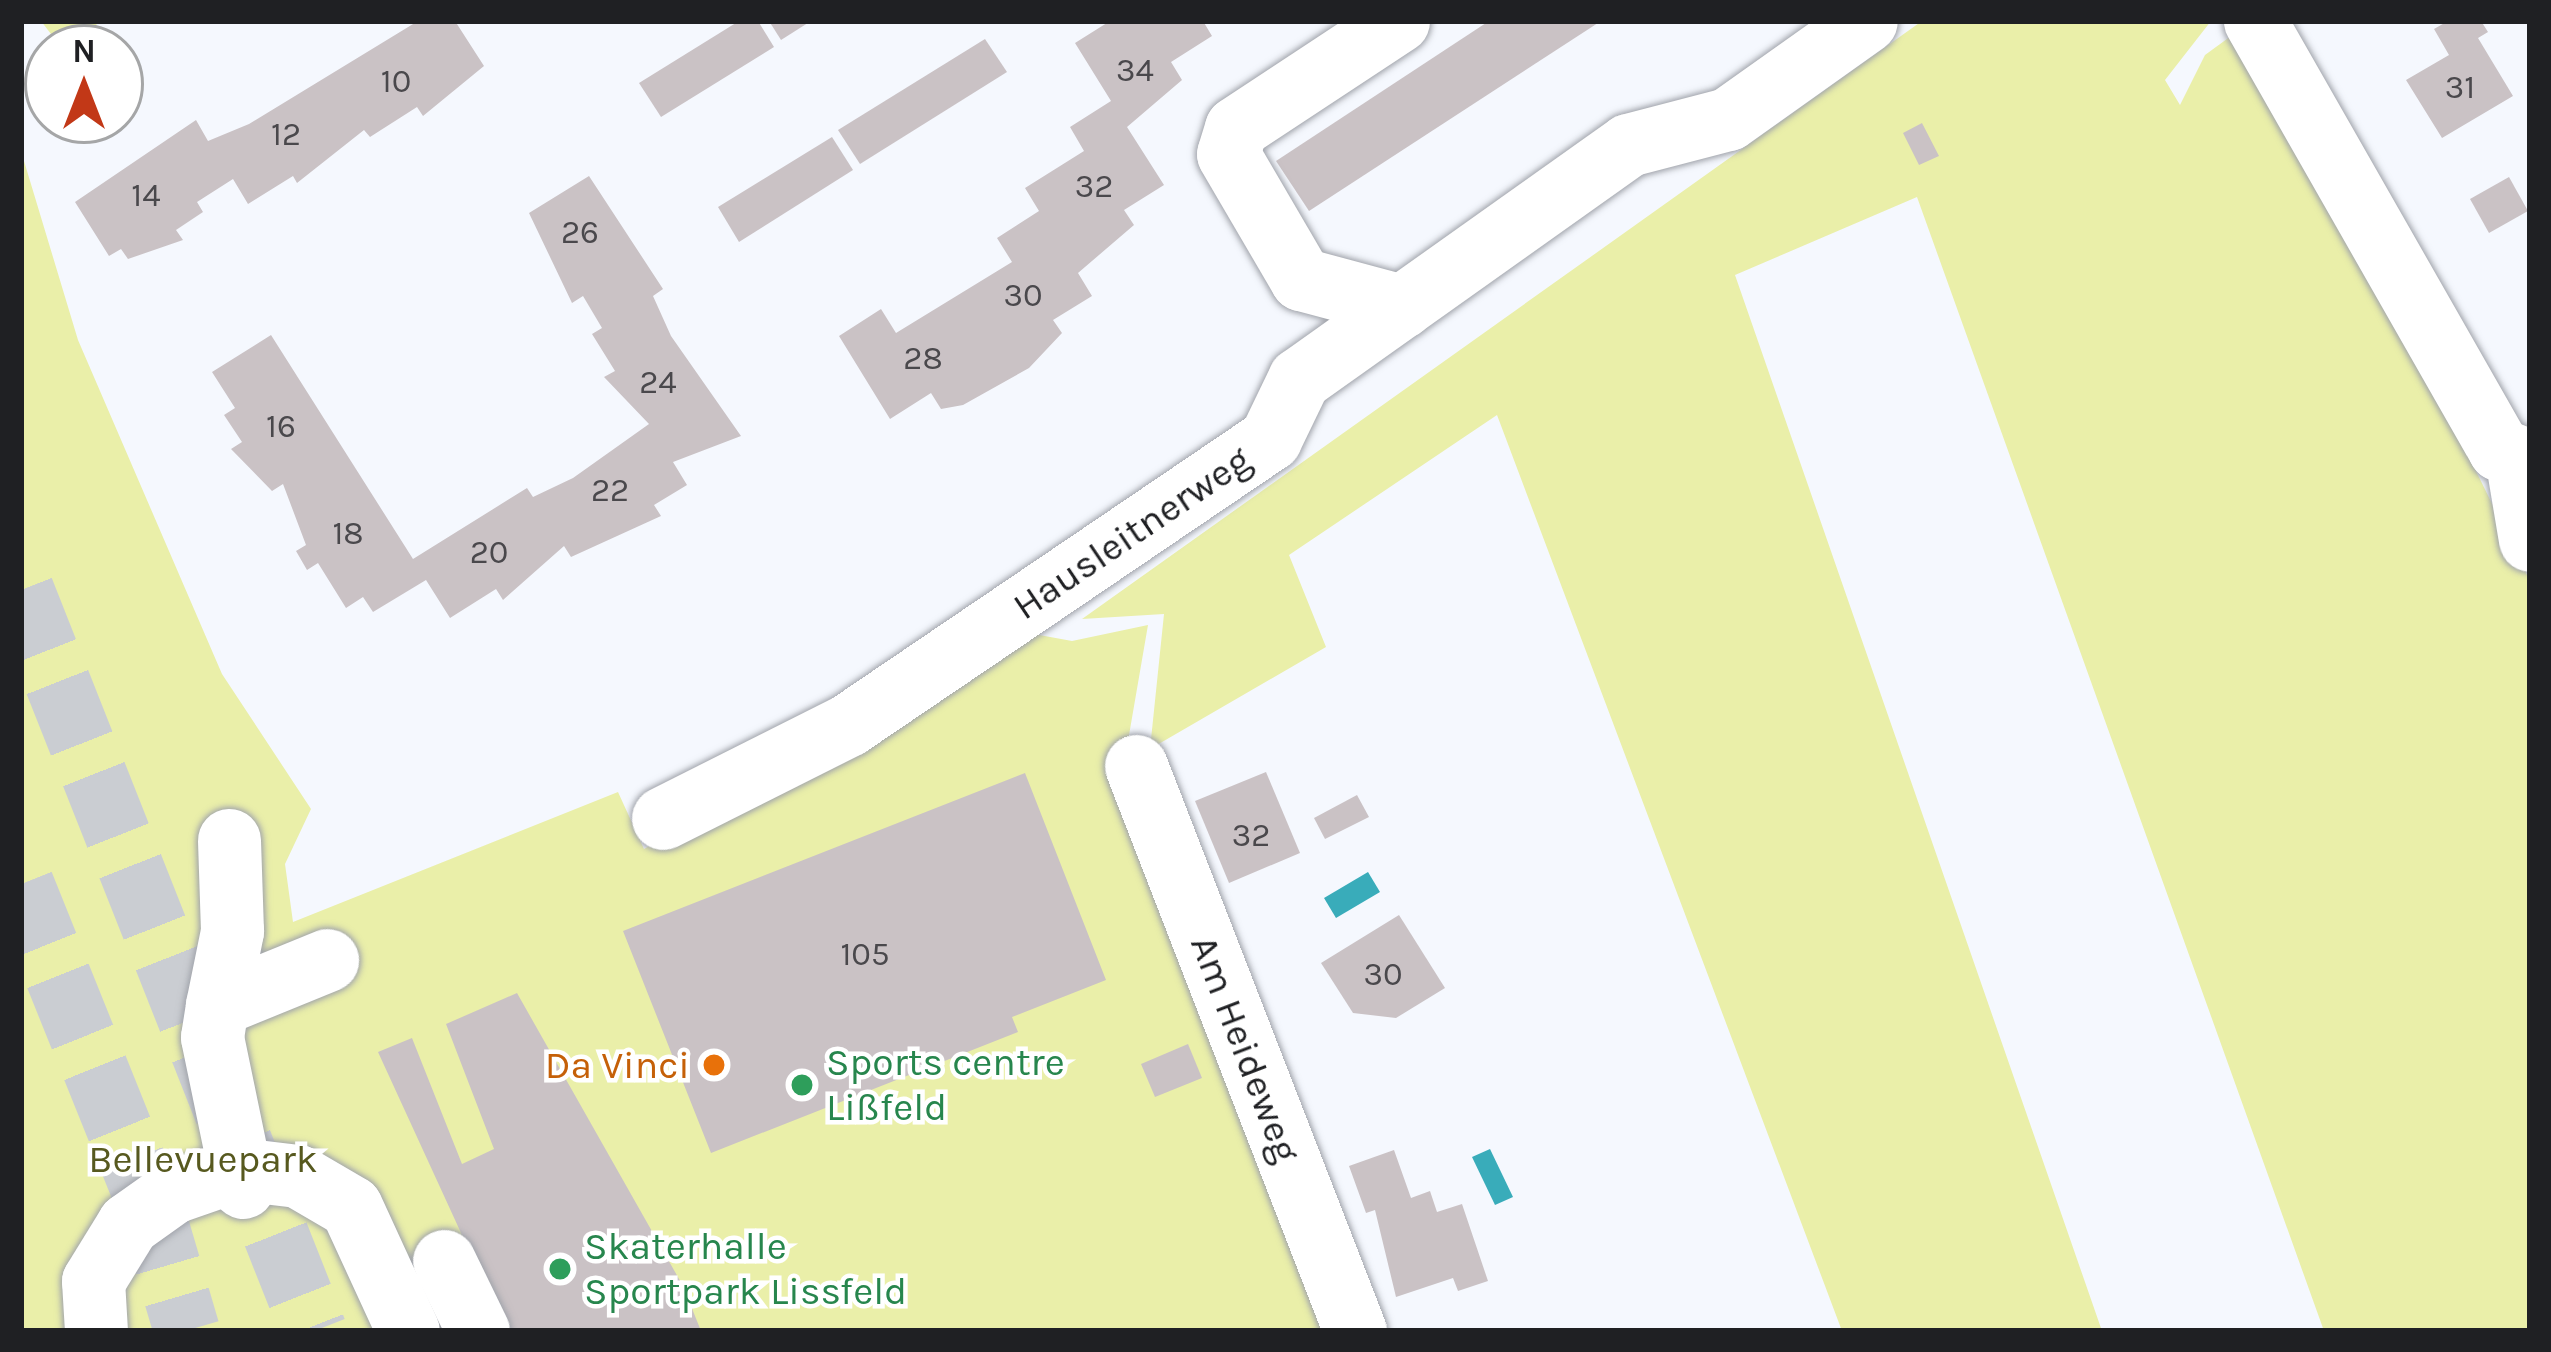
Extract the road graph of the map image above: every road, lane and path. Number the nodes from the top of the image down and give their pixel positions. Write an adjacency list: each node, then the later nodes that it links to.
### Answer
1 (1398, 21): 4 (street)
2 (1866, 21): 4 (street, Hausleitnerweg)
3 (2255, 21): 5 (street)
4 (1402, 306): 8 (street, Hausleitnerweg)
5 (2523, 454): 6 (street)
6 (2530, 540)
7 (1136, 766): 17 (street, Am Heideweg)
8 (663, 818)
9 (229, 840): 11 (street)
10 (327, 960): 11 (street)
11 (217, 1005): 12 (street)
12 (241, 1178): 14 (street); 15 (street)
13 (444, 1261): 16 (street)
14 (96, 1331)
15 (408, 1331)
16 (478, 1331)
17 (1355, 1331)

